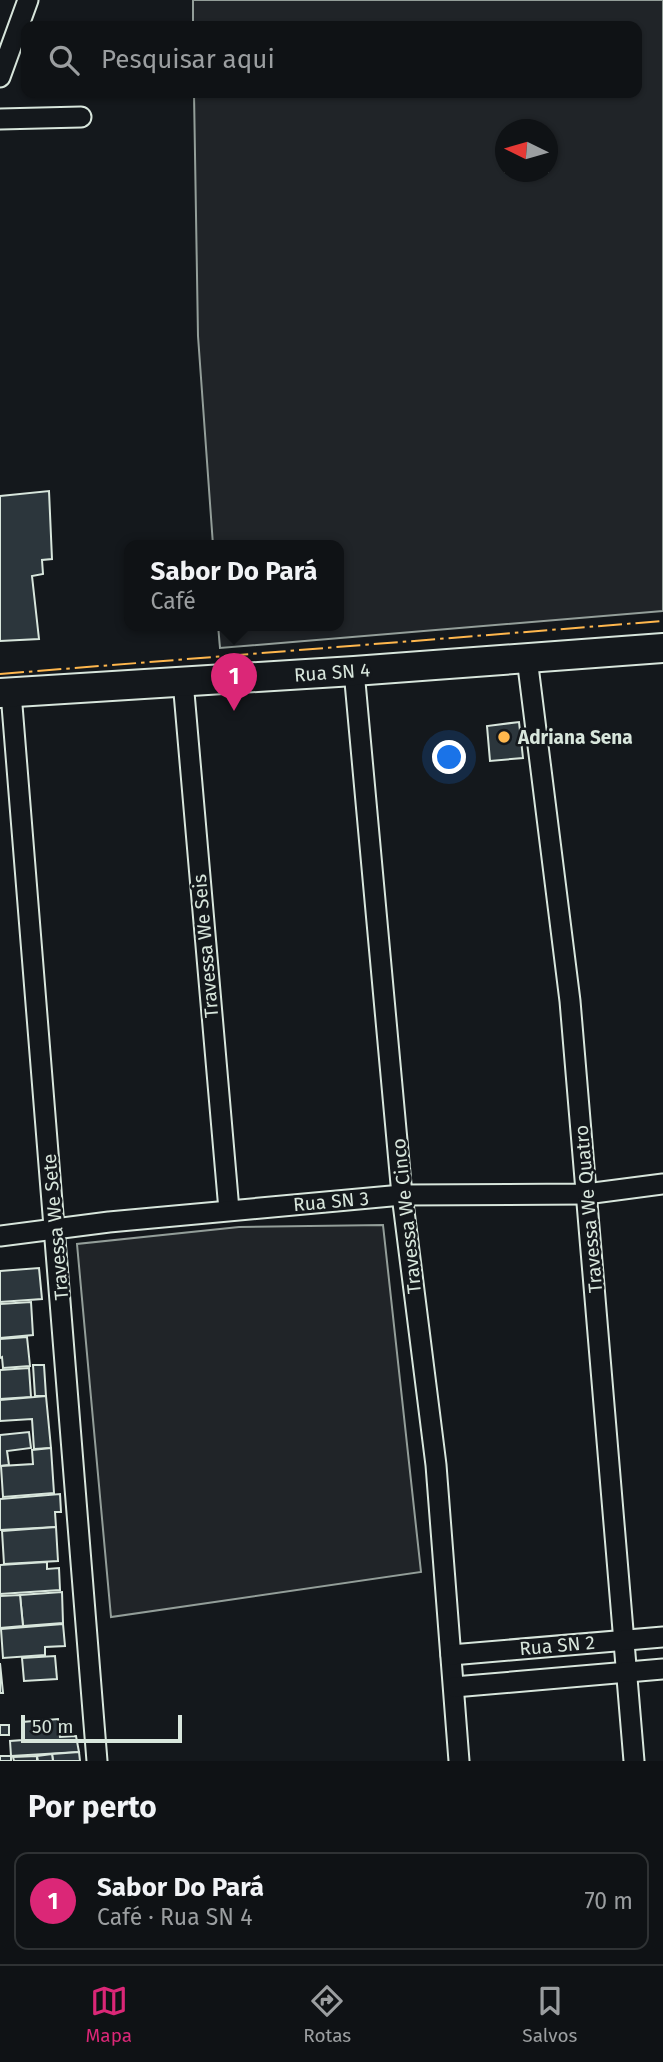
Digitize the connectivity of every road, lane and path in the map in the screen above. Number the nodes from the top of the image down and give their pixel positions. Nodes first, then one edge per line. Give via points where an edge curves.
1 (28, 0) edge
2 (0, 76) edge
3 (81, 117) dead end
4 (0, 119) edge
5 (663, 648) edge
6 (527, 658) junction
7 (354, 671) junction
8 (183, 681) junction
9 (5, 693) edge
10 (663, 1184) edge
11 (586, 1194) junction
12 (402, 1195) junction
13 (229, 1210) junction
14 (55, 1229) junction
15 (0, 1236) edge
16 (663, 1637) edge
17 (624, 1640) junction
18 (451, 1655) junction
19 (663, 1669) edge
20 (628, 1671) junction
21 (454, 1687) junction
22 (97, 1761) edge
23 (459, 1761) edge
24 (634, 1761) edge

1 - 2 street
3 - 4 street
5 - 6 main road, Rua SN 4
6 - 7 main road, Rua SN 4
6 - 11 street, Travessa We Quatro via 570,1001
7 - 8 main road, Rua SN 4
7 - 12 street, Travessa We Cinco
8 - 9 main road, Rua SN 4
8 - 13 street, Travessa We Seis
9 - 14 street, Travessa We Sete
10 - 11 street, Rua SN 3
11 - 12 street, Rua SN 3
11 - 17 street, Travessa We Quatro
12 - 13 street, Rua SN 3
12 - 18 street, Travessa We Cinco via 436,1465
13 - 14 street, Rua SN 3
14 - 15 street, Rua SN 3
14 - 22 street, Travessa We Sete
16 - 17 street, Rua SN 2
17 - 18 street, Rua SN 2
17 - 20 street, Travessa We Quatro
18 - 21 street, Travessa We Cinco
19 - 20 street, Rua SN 2
20 - 21 street, Rua SN 2
20 - 24 street, Travessa We Quatro
21 - 23 street, Travessa We Cinco

